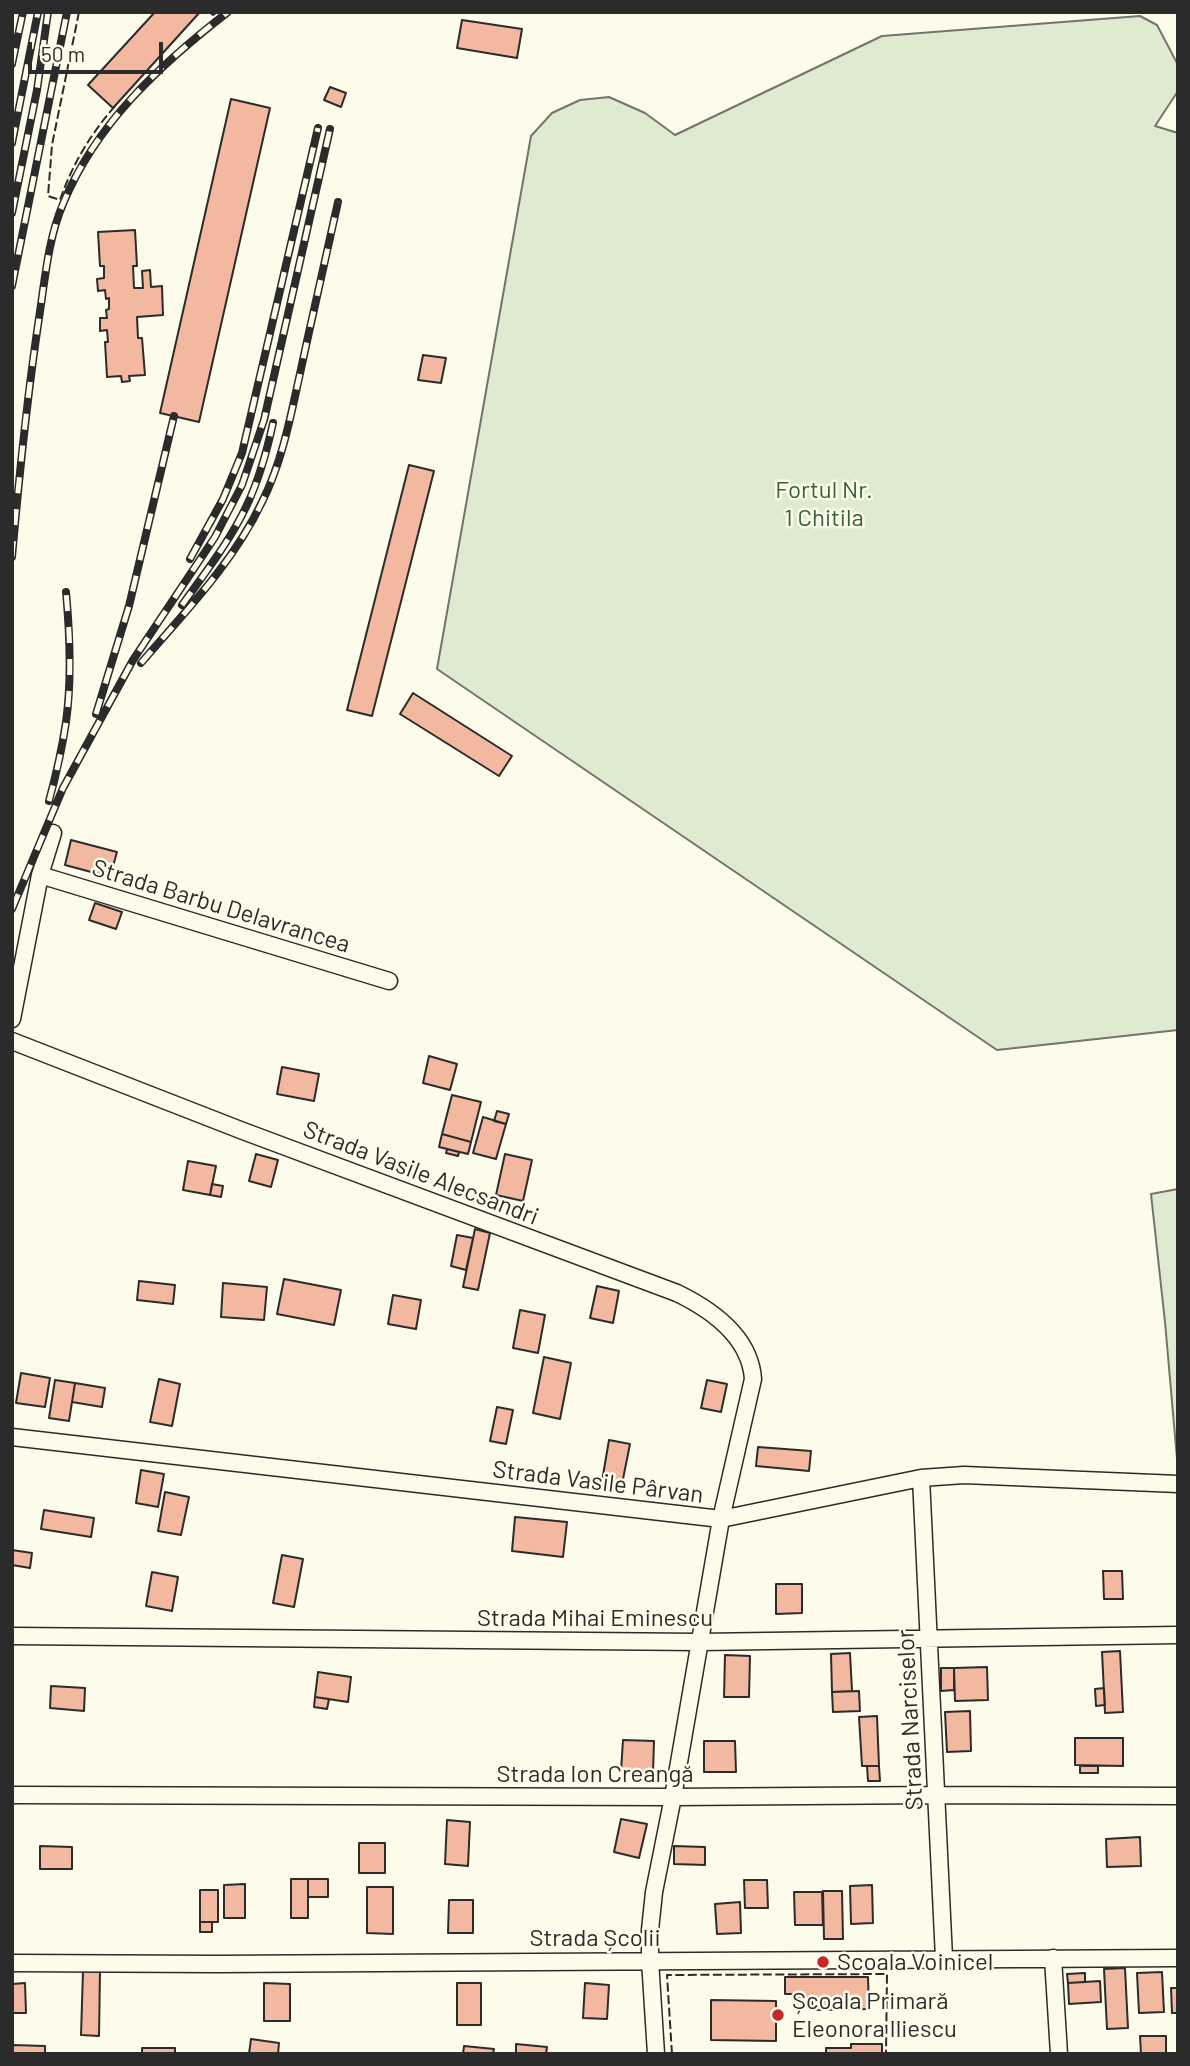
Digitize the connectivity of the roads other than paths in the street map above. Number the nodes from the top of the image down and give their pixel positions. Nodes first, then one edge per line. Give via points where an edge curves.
1 (53, 833) dead end
2 (40, 875) junction
3 (389, 981) dead end
4 (12, 1019) edge
5 (12, 1041) edge
6 (12, 1437) edge
7 (921, 1478) junction
8 (1178, 1484) edge
9 (721, 1519) junction
10 (1178, 1635) edge
11 (12, 1636) edge
12 (928, 1638) junction
13 (700, 1642) junction
14 (12, 1795) edge
15 (937, 1795) junction
16 (1178, 1796) edge
17 (673, 1797) junction
18 (944, 1958) junction
19 (1053, 1958) junction
20 (1178, 1958) edge
21 (650, 1960) junction
22 (12, 1963) edge
23 (656, 2054) edge
24 (1059, 2054) edge

1 - 2 street
2 - 3 street, Strada Barbu Delavrancea
2 - 4 street
5 - 9 street, Strada Vasile Alecsandri via 697,1303 723,1322 743,1347 753,1379
6 - 9 street, Strada Vasile Pârvan
7 - 8 street, Strada Vasile Pârvan via 964,1475
7 - 9 street, Strada Vasile Pârvan
7 - 12 street, Strada Narciselor
9 - 13 street, Strada Vasile Alecsandri
10 - 12 street, Strada Mihai Eminescu
11 - 13 street, Strada Mihai Eminescu
12 - 13 street, Strada Mihai Eminescu
12 - 15 street, Strada Narciselor
13 - 17 street, Strada Vasile Alecsandri
14 - 17 street, Strada Ion Creangă
15 - 16 street, Strada Ion Creangă
15 - 17 street, Strada Ion Creangă
15 - 18 street, Strada Narciselor
17 - 21 street, Strada Vasile Alecsandri via 654,1892
18 - 19 street, Strada Școlii
18 - 21 street, Strada Școlii
19 - 20 street, Strada Școlii
19 - 24 street
21 - 22 street, Strada Școlii
21 - 23 street, Strada Vasile Alecsandri

